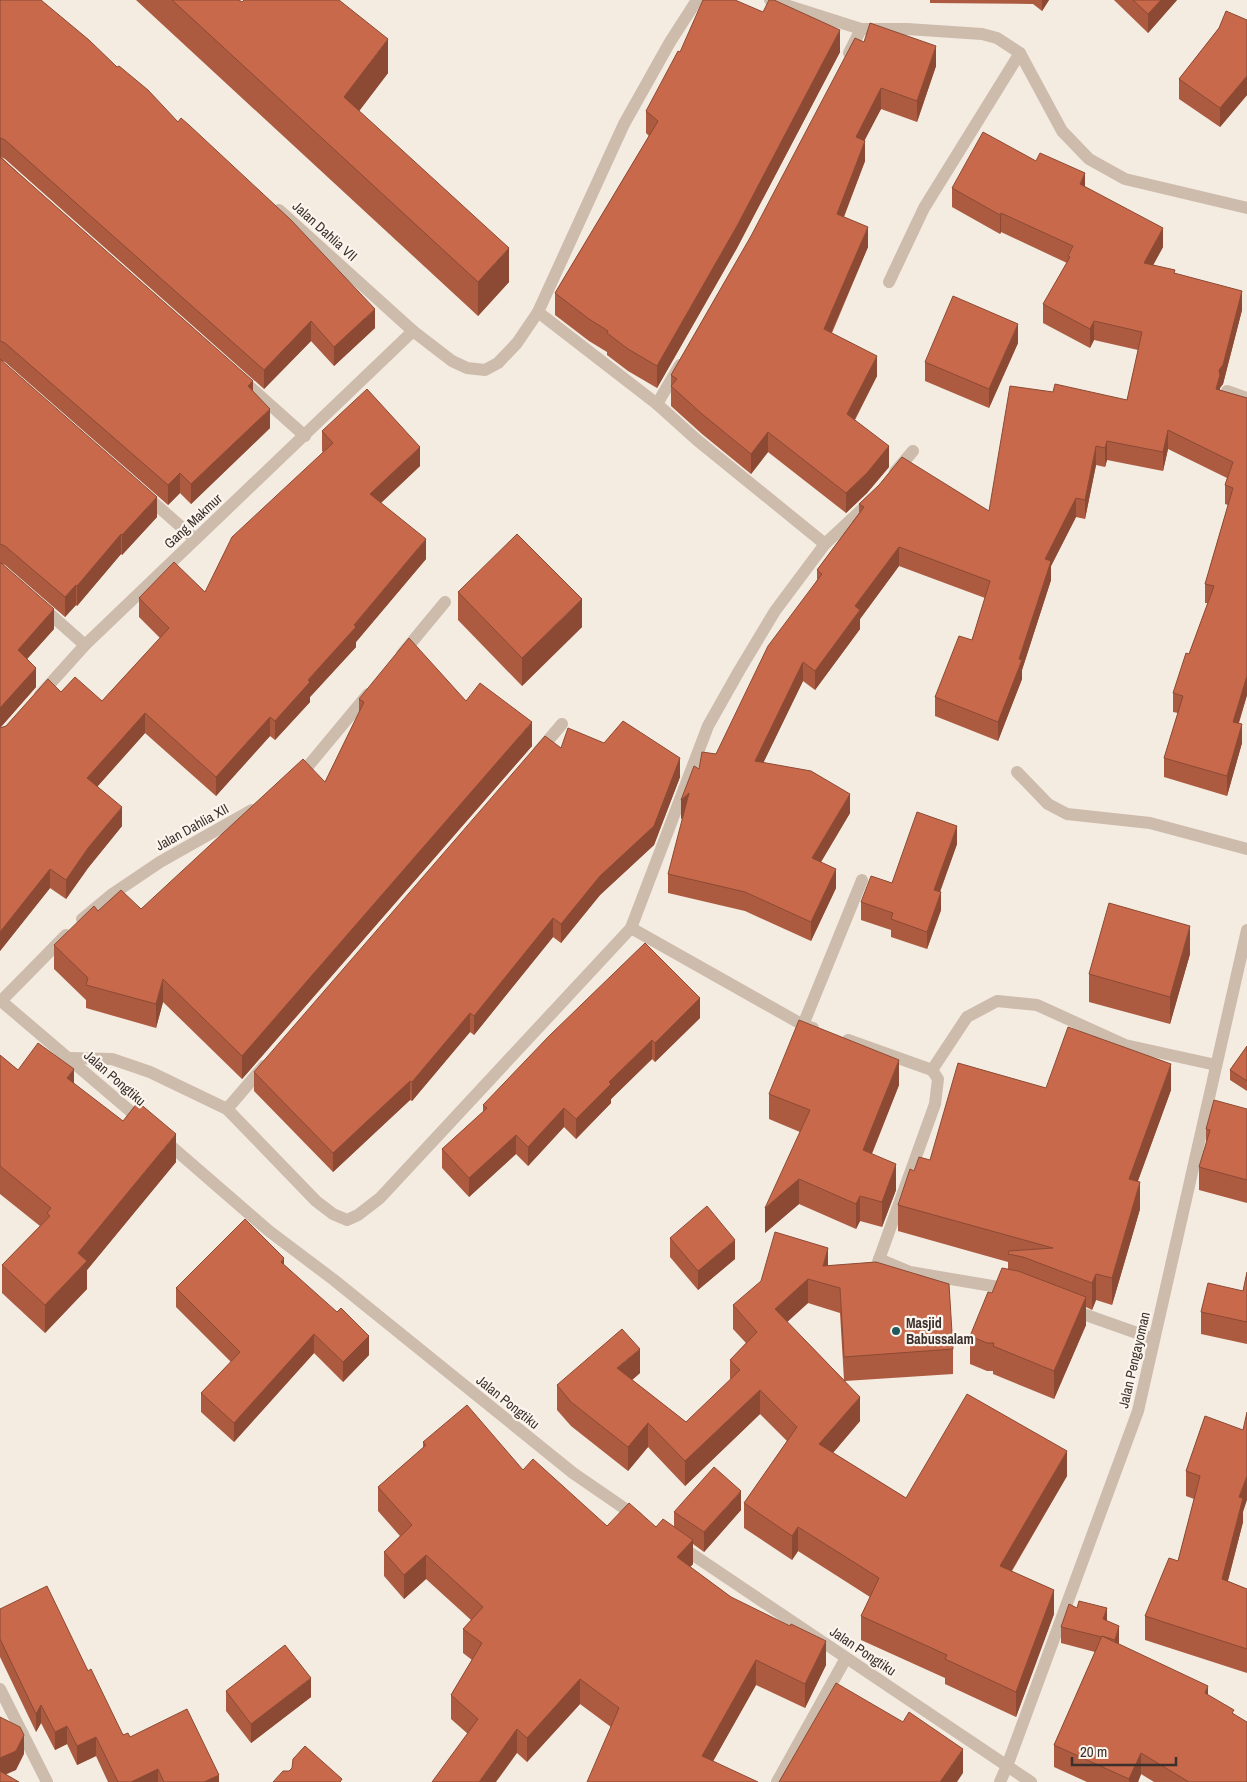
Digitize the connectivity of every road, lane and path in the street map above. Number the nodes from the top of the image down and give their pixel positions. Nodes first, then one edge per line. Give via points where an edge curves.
1 (697, 0) edge
2 (770, 0) edge
3 (861, 29) junction
4 (1020, 52) junction
5 (843, 63) edge
6 (269, 202) edge
7 (1247, 208) edge
8 (889, 282) dead end
9 (538, 312) junction
10 (413, 331) junction
11 (686, 353) edge
12 (230, 370) edge
13 (1226, 392) edge
14 (1247, 398) edge
15 (657, 404) junction
16 (305, 436) junction
17 (914, 451) dead end
18 (890, 478) edge
19 (135, 487) edge
20 (879, 492) edge
21 (195, 539) junction
22 (825, 544) junction
23 (36, 602) edge
24 (445, 602) dead end
25 (85, 645) junction
26 (396, 660) edge
27 (378, 682) edge
28 (33, 703) edge
29 (562, 724) dead end
30 (530, 761) edge
31 (1016, 772) dead end
32 (289, 782) edge
33 (263, 804) edge
34 (1247, 849) edge
35 (862, 880) dead end
36 (631, 928) junction
37 (1247, 930) edge
38 (1, 1000) edge
39 (803, 1024) junction
40 (821, 1031) edge
41 (840, 1037) edge
42 (69, 1058) junction
43 (272, 1058) edge
44 (1216, 1065) junction
45 (932, 1070) junction
46 (226, 1109) junction
47 (879, 1259) junction
48 (873, 1276) edge
49 (1020, 1290) edge
50 (1057, 1305) edge
51 (1154, 1339) junction
52 (645, 1522) edge
53 (669, 1538) edge
54 (846, 1658) junction
55 (0, 1689) edge
56 (1007, 1766) junction
57 (48, 1782) edge
58 (777, 1782) edge
59 (1000, 1782) edge
60 (1031, 1782) edge

1 - 9 street via 624,124
2 - 3 street
3 - 4 street via 982,34 997,38
3 - 5 street
4 - 7 street via 1062,130 1089,159 1124,179
4 - 8 street via 924,208
6 - 10 street, Jalan Dahlia VII
9 - 10 street, Jalan Dahlia VII via 517,343 498,363 485,370 467,368 452,360
9 - 15 street
10 - 16 street, Gang Makmur
11 - 15 street
12 - 16 street
13 - 14 street
15 - 22 street
16 - 21 street, Gang Makmur
17 - 18 street
19 - 21 street
20 - 22 street
21 - 25 street, Gang Makmur
22 - 36 street via 775,611 708,726
23 - 25 street
24 - 26 street
25 - 28 street, Gang Makmur
27 - 32 street via 309,765
29 - 30 street
31 - 34 street via 1048,804 1067,814 1150,823
33 - 38 street, Jalan Dahlia XII via 160,862 111,895 82,919
35 - 39 street
36 - 39 street
36 - 46 street via 380,1198 347,1220 333,1214 316,1200
37 - 44 street, Jalan Pengayoman
38 - 42 street, Jalan Pongtiku
39 - 40 street
41 - 45 street
42 - 46 street via 112,1059 150,1072
42 - 52 street, Jalan Pongtiku via 270,1231 573,1473
43 - 46 street
44 - 45 street via 1125,1045 1037,1005 997,1001 967,1017
44 - 51 street, Jalan Pengayoman
45 - 47 street via 938,1079 935,1104
47 - 48 street
47 - 49 street via 910,1272
50 - 51 street
51 - 56 street, Jalan Pengayoman via 1138,1411
53 - 54 street, Jalan Pongtiku
54 - 56 street, Jalan Pongtiku
54 - 58 street
55 - 57 street
56 - 59 street, Jalan Pengayoman
56 - 60 street, Jalan Pongtiku

